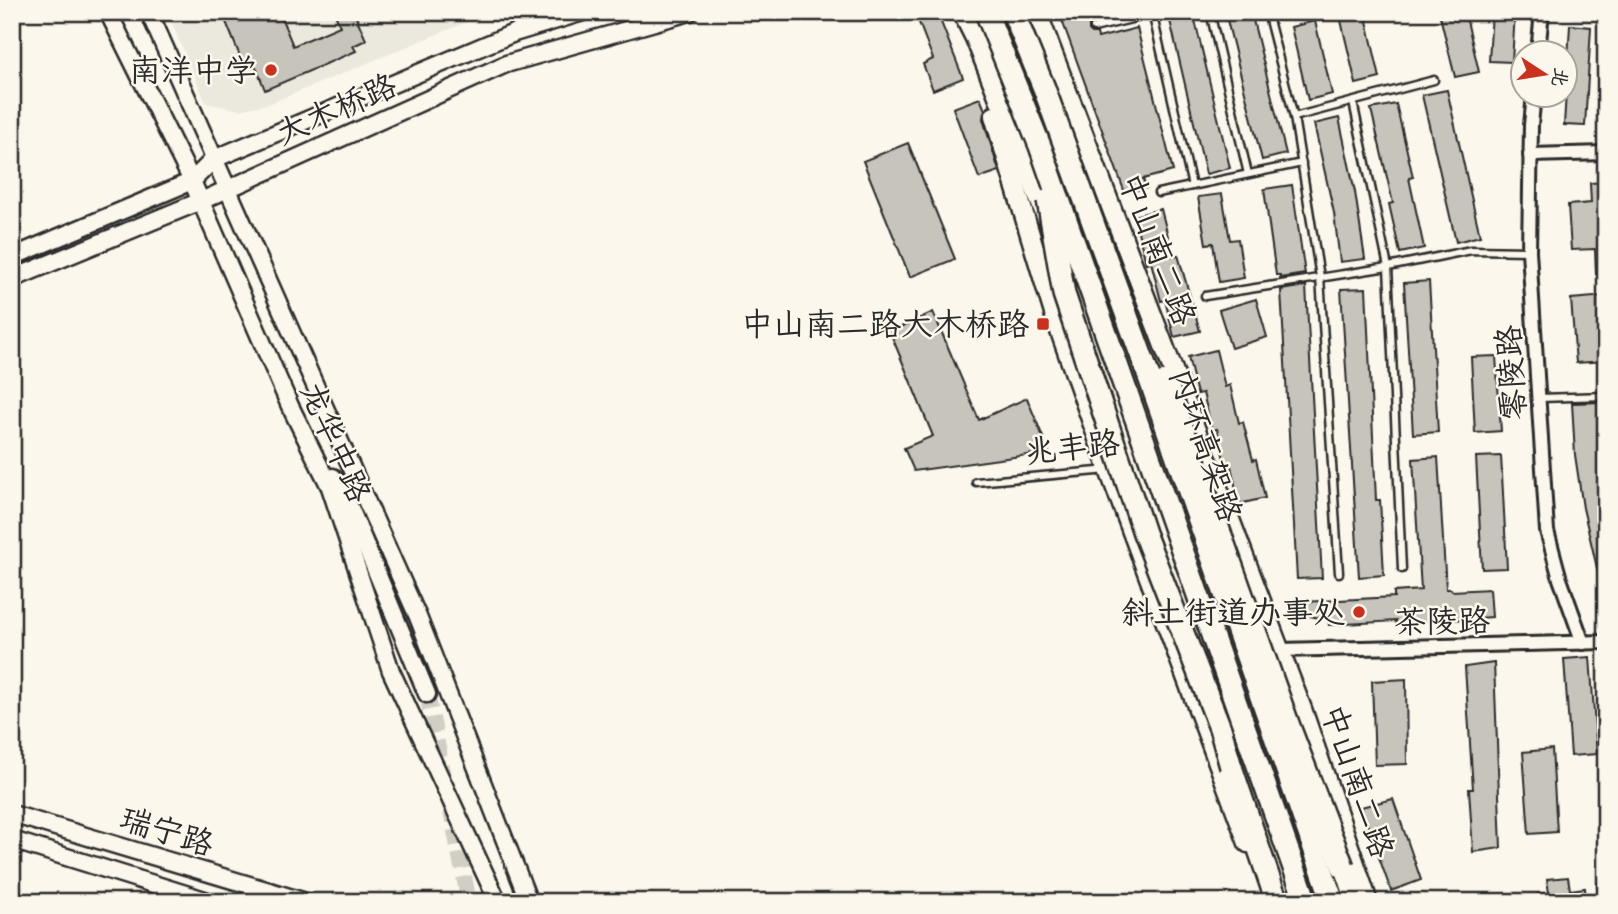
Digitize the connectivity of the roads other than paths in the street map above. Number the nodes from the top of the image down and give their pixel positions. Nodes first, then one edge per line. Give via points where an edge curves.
1 (108, 12) edge
2 (149, 12) edge
3 (583, 12) edge
4 (690, 12) edge
5 (962, 12) edge
6 (986, 12) edge
7 (1013, 12) edge
8 (1035, 12) edge
9 (1141, 12) edge
10 (1152, 12) edge
11 (1210, 12) edge
12 (1281, 12) edge
13 (1542, 12) edge
14 (1268, 14) edge
15 (1094, 28) dead end
16 (975, 38) junction
17 (1539, 38) edge
18 (1434, 80) dead end
19 (1353, 102) junction
20 (1533, 108) edge
21 (1294, 117) junction
22 (1059, 131) junction
23 (1040, 146) junction
24 (1606, 153) edge
25 (1530, 155) junction
26 (214, 159) junction
27 (1302, 163) junction
28 (1248, 174) junction
29 (192, 181) junction
30 (1192, 186) junction
31 (227, 188) junction
32 (1158, 192) dead end
33 (201, 201) junction
34 (1529, 251) junction
35 (12, 257) edge
36 (1388, 267) junction
37 (1320, 277) junction
38 (12, 279) edge
39 (1205, 296) dead end
40 (1606, 396) edge
41 (1539, 398) junction
42 (290, 406) junction
43 (1161, 460) dead end
44 (1138, 464) junction
45 (1109, 470) junction
46 (976, 482) dead end
47 (1402, 569) dead end
48 (1339, 573) dead end
49 (1606, 642) edge
50 (1583, 643) junction
51 (1280, 650) junction
52 (427, 694) tunnel mouth
53 (12, 814) edge
54 (12, 840) edge
55 (1606, 885) edge
56 (211, 902) edge
57 (306, 902) edge
58 (498, 902) edge
59 (528, 902) edge
60 (1276, 902) edge
61 (1306, 902) edge
62 (1333, 902) edge
63 (1345, 902) edge
64 (1354, 902) edge
65 (1367, 902) edge
66 (1604, 902) edge

1 - 29 main road, 龙华中路
2 - 26 main road, 龙华中路
3 - 26 main road, 大木桥路 via 514,33
4 - 31 main road, 大木桥路 via 506,64
5 - 16 main road
6 - 23 highway, 内环高架路, bridge
7 - 22 highway, 内环高架路, bridge
8 - 51 main road, 中山南二路
8 - 63 main road, 中山南二路 via 1147,397
9 - 15 lane via 1136,18
10 - 30 lane
11 - 28 lane
12 - 14 lane
13 - 17 street
14 - 21 lane
16 - 44 main road via 1082,306
16 - 45 main road via 987,93 1056,320
18 - 19 lane
19 - 21 lane
19 - 36 lane
20 - 25 street, 零陵路
21 - 27 lane
22 - 62 highway, 内环高架路, bridge
22 - 64 highway, bridge via 1143,319
23 - 60 highway, bridge via 1064,294 1144,533 1220,728
23 - 61 highway, 内环高架路, bridge
24 - 25 street
25 - 34 street, 零陵路
26 - 29 main road, 大木桥路
26 - 31 main road, 龙华中路
27 - 28 lane
27 - 37 lane
28 - 30 lane
29 - 33 main road, 龙华中路
29 - 35 main road, 大木桥路
30 - 32 lane
31 - 33 main road, 大木桥路
31 - 59 main road, 龙华中路 via 418,617
33 - 38 main road, 大木桥路
33 - 42 main road, 龙华中路
34 - 36 lane via 1471,250
34 - 41 street, 零陵路
36 - 37 lane
36 - 47 lane
37 - 39 lane
37 - 48 lane
40 - 41 lane
41 - 50 street, 零陵路 via 1547,531
42 - 52 main road via 345,498
42 - 58 main road, 龙华中路 via 330,488 391,671
43 - 44 lane, 兆丰路
44 - 45 lane, 兆丰路
44 - 60 main road
45 - 46 lane, 兆丰路
45 - 60 main road via 1234,812
49 - 50 street, 茶陵路
50 - 51 street, 茶陵路
51 - 65 main road, 中山南二路
53 - 57 main road, 瑞宁路
54 - 56 main road, 瑞宁路
55 - 66 lane via 1602,885

